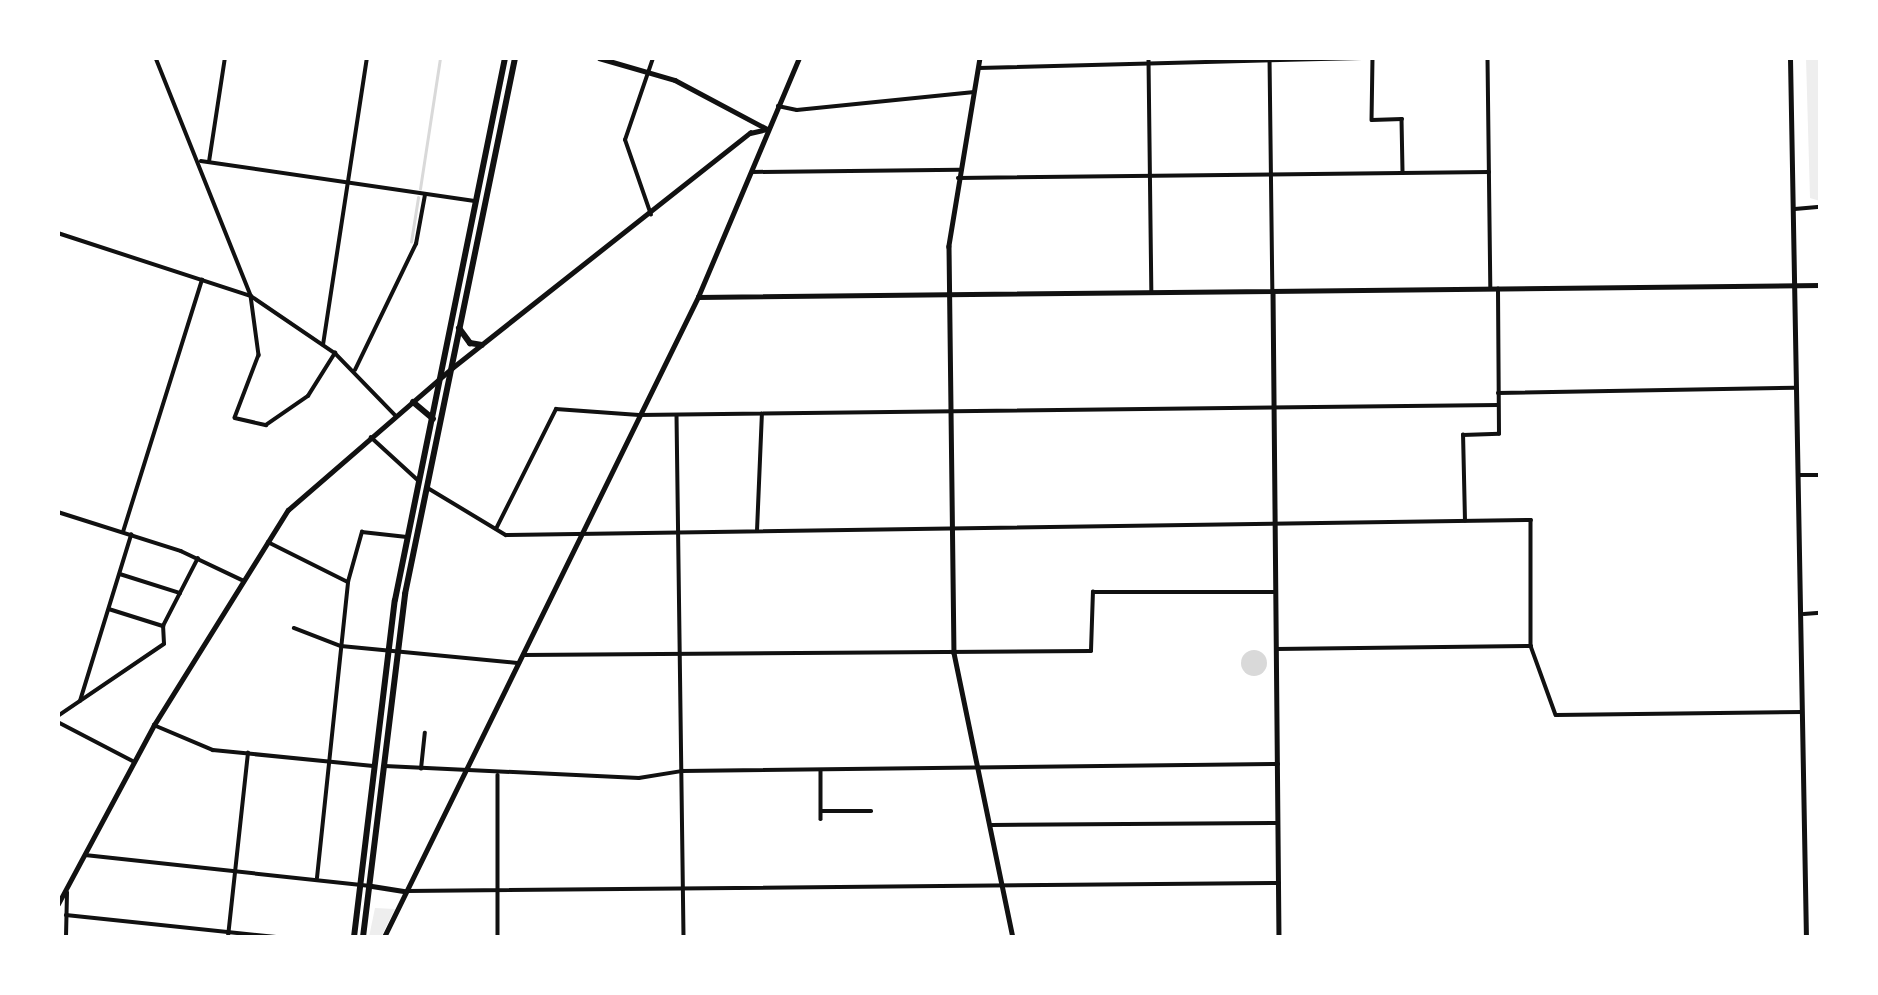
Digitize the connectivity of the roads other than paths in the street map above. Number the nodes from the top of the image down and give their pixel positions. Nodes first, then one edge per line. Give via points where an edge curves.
1 (156, 58) edge
2 (225, 58) edge
3 (367, 58) edge
4 (505, 58) edge
5 (515, 58) edge
6 (599, 58) edge
7 (653, 58) edge
8 (799, 58) edge
9 (979, 58) edge
10 (1149, 58) edge
11 (1269, 58) edge
12 (1372, 58) edge
13 (1488, 58) edge
14 (1790, 58) edge
15 (978, 68) junction
16 (653, 73) junction
17 (974, 92) junction
18 (778, 106) junction
19 (768, 129) junction
20 (201, 161) junction
21 (209, 162) junction
22 (959, 170) junction
23 (752, 172) junction
24 (1489, 172) junction
25 (1403, 173) junction
26 (1271, 174) junction
27 (1150, 175) junction
28 (958, 178) junction
29 (348, 181) junction
30 (425, 195) junction
31 (477, 202) junction
32 (1820, 208) edge
33 (1795, 209) junction
34 (651, 215) junction
35 (58, 233) edge
36 (202, 280) junction
37 (1796, 285) junction
38 (1820, 285) edge
39 (1491, 289) junction
40 (1498, 289) junction
41 (1273, 291) junction
42 (1152, 292) junction
43 (948, 293) junction
44 (251, 296) junction
45 (698, 297) junction
46 (459, 328) junction
47 (323, 345) junction
48 (482, 345) junction
49 (335, 353) junction
50 (452, 368) junction
51 (355, 370) junction
52 (441, 378) junction
53 (1798, 388) junction
54 (1498, 393) junction
55 (412, 402) junction
56 (1498, 405) junction
57 (1274, 409) junction
58 (949, 412) junction
59 (762, 414) junction
60 (639, 415) junction
61 (677, 415) junction
62 (396, 416) junction
63 (433, 419) junction
64 (371, 437) junction
65 (1800, 475) junction
66 (1820, 475) edge
67 (419, 480) junction
68 (428, 488) junction
69 (58, 512) edge
70 (1465, 521) junction
71 (1275, 524) junction
72 (496, 528) junction
73 (951, 528) junction
74 (582, 531) junction
75 (680, 531) junction
76 (757, 531) junction
77 (123, 532) junction
78 (131, 535) junction
79 (407, 537) junction
80 (267, 542) junction
81 (198, 558) junction
82 (120, 574) junction
83 (242, 580) junction
84 (348, 582) junction
85 (1276, 592) junction
86 (180, 593) junction
87 (109, 609) junction
88 (1820, 613) edge
89 (1804, 614) junction
90 (163, 626) junction
91 (294, 628) dead end
92 (341, 646) junction
93 (1531, 646) junction
94 (1276, 649) junction
95 (388, 650) junction
96 (397, 651) junction
97 (954, 653) junction
98 (523, 655) junction
99 (681, 656) junction
100 (519, 663) junction
101 (80, 703) junction
102 (1804, 712) junction
103 (58, 716) edge
104 (58, 722) edge
105 (154, 725) junction
106 (425, 733) dead end
107 (248, 753) junction
108 (133, 761) junction
109 (328, 762) junction
110 (1278, 764) junction
111 (376, 766) junction
112 (386, 766) junction
113 (421, 770) junction
114 (682, 771) junction
115 (821, 771) junction
116 (979, 771) junction
117 (464, 774) junction
118 (498, 774) junction
119 (821, 811) junction
120 (871, 811) dead end
121 (821, 820) dead end
122 (1278, 823) junction
123 (992, 825) junction
124 (85, 855) junction
125 (236, 870) junction
126 (317, 878) junction
127 (1279, 883) junction
128 (364, 885) junction
129 (372, 886) junction
130 (1002, 886) junction
131 (683, 889) junction
132 (405, 891) junction
133 (497, 891) junction
134 (67, 893) junction
135 (58, 904) edge
136 (66, 915) junction
137 (229, 935) edge
138 (66, 937) edge
139 (276, 937) edge
140 (354, 937) edge
141 (363, 937) edge
142 (383, 937) edge
143 (498, 937) edge
144 (684, 937) edge
145 (1013, 937) edge
146 (1279, 937) edge
147 (1806, 937) edge

1 - 20 street
2 - 21 street
3 - 29 street
4 - 31 highway
5 - 46 highway
6 - 16 street
7 - 16 street
8 - 18 street
9 - 15 street
10 - 11 street
10 - 15 street via 1055,71
10 - 27 street
11 - 12 street
11 - 26 street
12 - 25 street via 1372,120 1402,119
13 - 24 street
14 - 33 main road
15 - 17 street
16 - 19 street
16 - 34 street via 625,140
17 - 18 street via 797,110
17 - 22 street
18 - 19 street
19 - 23 street
19 - 34 street via 750,133
20 - 21 street
20 - 44 street
21 - 29 street
22 - 23 street
22 - 28 street
23 - 45 street
24 - 25 street
24 - 39 street
25 - 26 street
26 - 27 street
26 - 41 street
27 - 28 street
27 - 42 street
28 - 43 street
29 - 30 street
29 - 47 street
30 - 31 street
30 - 51 street via 416,244
31 - 52 highway
32 - 33 street
33 - 37 main road
34 - 48 street
35 - 36 street
36 - 44 street
36 - 77 street
37 - 38 street
37 - 40 street
37 - 53 main road
39 - 40 street
39 - 41 street
40 - 54 street
41 - 42 street
41 - 57 street
42 - 43 street
43 - 45 street
43 - 58 street
44 - 47 street
44 - 49 street via 259,355 235,418 266,425 308,396
45 - 60 street
46 - 48 highway via 470,343
46 - 50 highway
47 - 49 street
48 - 50 street
49 - 51 street
50 - 52 street
50 - 68 highway
51 - 62 street
52 - 55 street
52 - 63 highway
53 - 54 street
53 - 65 main road
54 - 56 street
55 - 62 street
55 - 63 highway
56 - 57 street
56 - 70 street via 1499,434 1463,435
57 - 58 street
57 - 71 street
58 - 59 street
58 - 73 street
59 - 61 street
59 - 76 street
60 - 61 street
60 - 72 street via 556,409
60 - 74 street
61 - 75 street
62 - 64 street
63 - 67 highway
64 - 67 street
64 - 80 street via 310,487
65 - 66 street
65 - 89 main road
67 - 79 highway
68 - 72 street
68 - 96 highway
69 - 77 street
70 - 71 street
70 - 93 street via 1531,520
71 - 73 street
71 - 85 street
72 - 74 street via 506,535
73 - 76 street
73 - 97 street
74 - 75 street
74 - 98 street
75 - 76 street
75 - 99 street
77 - 78 street
78 - 81 street
78 - 82 street
79 - 84 street via 362,532
79 - 95 highway
80 - 83 street
80 - 84 street
81 - 83 street
81 - 86 street
82 - 86 street
82 - 87 street
83 - 105 street
84 - 92 street
85 - 94 street
85 - 97 street via 1093,592 1091,651
86 - 90 street
87 - 90 street
87 - 101 street
88 - 89 street
89 - 102 main road
90 - 101 street via 164,644
91 - 92 street
92 - 95 street
92 - 109 street
93 - 94 street
93 - 102 street via 1556,715
94 - 110 street
95 - 96 street
95 - 111 highway
96 - 100 street
96 - 112 highway
97 - 99 street
97 - 116 street
98 - 99 street
98 - 100 street
99 - 114 street
100 - 117 street
101 - 103 street
102 - 147 main road
104 - 108 street
105 - 107 street via 213,750
105 - 108 street
106 - 113 street
107 - 109 street
107 - 125 street
108 - 124 street
109 - 111 street
109 - 126 street
110 - 116 street
110 - 122 street
111 - 128 highway
112 - 113 street
112 - 129 highway
113 - 117 street
114 - 115 street
114 - 118 street via 639,778
114 - 131 street
115 - 116 street
115 - 119 street
116 - 123 street
117 - 118 street
117 - 132 street
118 - 133 street
119 - 120 street
119 - 121 street
122 - 123 street
122 - 127 street
123 - 130 street
124 - 125 street
124 - 134 street
125 - 126 street
125 - 137 street
126 - 128 street
127 - 130 street
127 - 146 street
128 - 129 street
128 - 140 highway
129 - 132 street
129 - 141 highway
130 - 131 street
130 - 145 street
131 - 133 street
131 - 144 street
132 - 133 street
132 - 142 street
133 - 143 street
134 - 135 street
134 - 136 street
136 - 137 street
136 - 138 street
137 - 139 street

